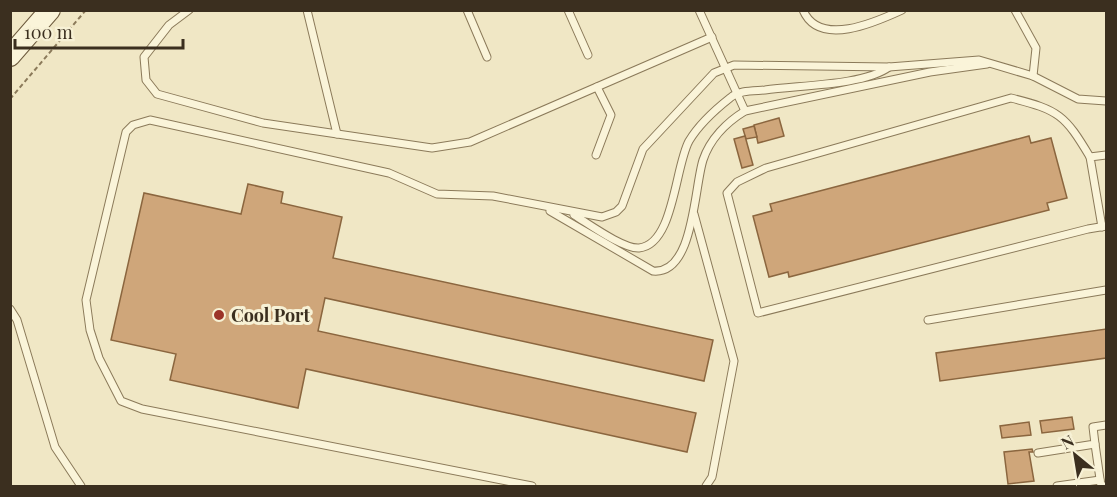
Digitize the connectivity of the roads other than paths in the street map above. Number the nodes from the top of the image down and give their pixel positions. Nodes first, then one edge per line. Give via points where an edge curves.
1 (50, 10) edge
2 (189, 10) edge
3 (307, 10) edge
4 (467, 10) edge
5 (568, 10) edge
6 (699, 10) edge
7 (803, 10) edge
8 (902, 10) edge
9 (1014, 10) edge
10 (711, 37) junction
11 (588, 55) dead end
12 (10, 56) edge
13 (487, 57) dead end
14 (996, 63) junction
15 (725, 67) junction
16 (889, 67) junction
17 (1033, 76) junction
18 (597, 87) junction
19 (737, 93) junction
20 (1107, 101) edge
21 (745, 111) junction
22 (337, 134) junction
23 (596, 154) dead end
24 (1107, 155) edge
25 (1090, 157) junction
26 (527, 202) junction
27 (568, 212) junction
28 (693, 212) junction
29 (1104, 227) edge
30 (1107, 290) edge
31 (10, 309) edge
32 (928, 321) dead end
33 (1107, 426) edge
34 (1095, 444) junction
35 (1038, 453) dead end
36 (1100, 480) junction
37 (81, 486) edge
38 (532, 486) edge
39 (706, 486) edge
40 (1057, 486) edge
41 (1107, 486) edge

1 - 12 main road
2 - 22 lane via 169,25 144,57 146,80 157,94 264,123
3 - 22 lane
4 - 13 lane
5 - 11 lane
6 - 10 lane
7 - 8 lane via 808,21 818,27 850,29
9 - 17 lane via 1036,48
10 - 15 lane
10 - 18 lane
14 - 16 lane via 964,60
14 - 17 lane
14 - 21 lane via 946,69
15 - 16 lane via 753,63
15 - 19 lane
15 - 27 lane via 714,73 643,149 627,197 616,212 594,217
16 - 19 lane via 856,80
17 - 20 lane via 1078,99
18 - 22 lane via 470,142 432,148
18 - 23 lane via 611,115
19 - 21 lane
19 - 27 lane via 689,141 668,217 653,242 635,247
21 - 28 lane via 716,136 709,148
24 - 25 lane
25 - 29 lane
25 - 29 lane via 1069,122 1045,106 1011,99 766,168 737,182 727,193 758,313
26 - 27 lane
26 - 28 lane via 556,213 659,272 671,268 679,257
26 - 38 lane via 436,194 389,173 150,120 126,132 121,144 86,300 99,358 116,395 126,405
28 - 39 lane via 734,361 712,477
30 - 32 lane
31 - 37 lane via 17,320 55,447
33 - 34 lane via 1093,427
34 - 35 lane
34 - 36 lane
36 - 40 lane
36 - 41 lane via 1101,486

